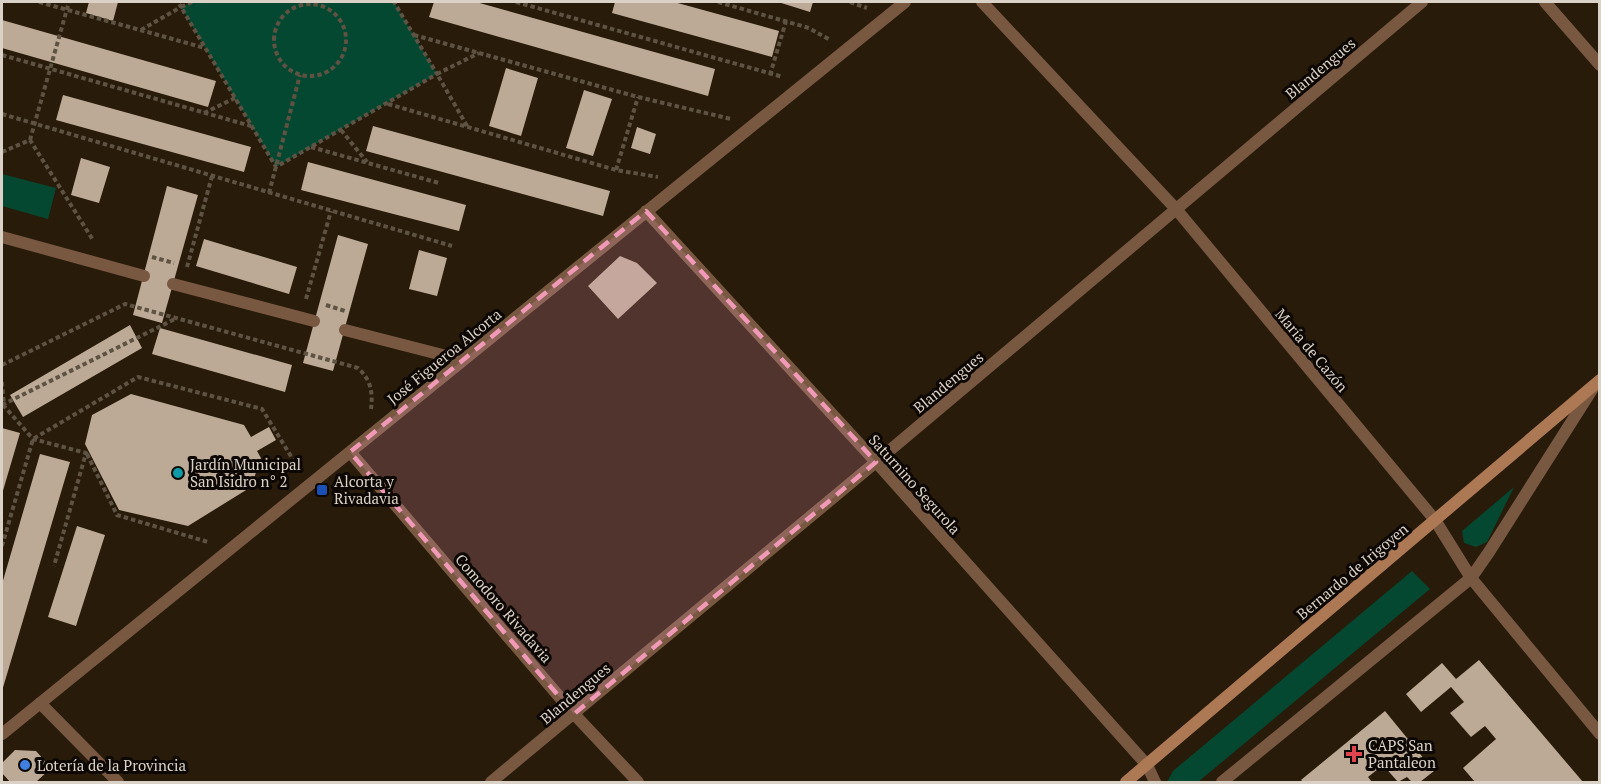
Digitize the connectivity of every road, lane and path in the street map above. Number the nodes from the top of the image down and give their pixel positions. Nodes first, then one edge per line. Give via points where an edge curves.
1 (39, 2) edge
2 (69, 2) edge
3 (178, 2) edge
4 (192, 2) edge
5 (394, 2) edge
6 (516, 2) edge
7 (718, 2) edge
8 (905, 2) edge
9 (982, 2) edge
10 (1422, 2) edge
11 (1545, 2) edge
12 (322, 4) edge
13 (181, 7) junction
14 (67, 10) junction
15 (786, 21) junction
16 (140, 30) junction
17 (413, 34) junction
18 (206, 48) junction
19 (846, 50) junction
20 (480, 53) junction
21 (2, 55) edge
22 (1599, 65) edge
23 (50, 69) junction
24 (437, 74) junction
25 (300, 75) junction
26 (770, 75) junction
27 (807, 81) junction
28 (638, 97) junction
29 (235, 98) junction
30 (387, 104) junction
31 (204, 113) junction
32 (2, 114) edge
33 (35, 124) junction
34 (753, 125) junction
35 (252, 127) junction
36 (467, 127) junction
37 (341, 130) junction
38 (30, 140) junction
39 (310, 147) junction
40 (2, 152) edge
41 (367, 163) junction
42 (276, 167) junction
43 (616, 170) junction
44 (212, 176) junction
45 (683, 182) junction
46 (439, 183) dead end
47 (269, 193) junction
48 (1176, 209) junction
49 (331, 211) junction
50 (646, 212) junction
51 (2, 237) edge
52 (93, 240) dead end
53 (452, 246) dead end
54 (187, 267) dead end
55 (144, 276) dead end
56 (173, 284) dead end
57 (305, 300) dead end
58 (176, 318) junction
59 (314, 321) dead end
60 (345, 330) dead end
61 (462, 360) junction
62 (2, 365) edge
63 (1598, 381) edge
64 (2, 382) edge
65 (3, 405) edge
66 (368, 437) junction
67 (33, 439) junction
68 (350, 452) junction
69 (86, 453) junction
70 (876, 462) junction
71 (309, 486) junction
72 (1435, 520) junction
73 (2, 546) edge
74 (231, 549) junction
75 (54, 566) dead end
76 (1470, 578) junction
77 (40, 703) junction
78 (574, 714) junction
79 (2, 734) edge
80 (1599, 734) edge
81 (1147, 765) junction
82 (117, 783) edge
83 (492, 783) edge
84 (638, 783) edge
85 (1126, 783) edge
86 (1155, 783) edge
87 (1222, 783) edge

1 - 14 path
2 - 14 path
3 - 13 path
4 - 13 path
5 - 17 path
6 - 26 path
7 - 15 path
8 - 19 street, José Figueroa Alcorta
9 - 48 street, María de Cazón
10 - 48 street, Blandengues
11 - 22 street
12 - 25 path via 340,21 345,45 338,61 324,73
12 - 25 path via 288,11 276,30 274,41 281,63
13 - 16 path
13 - 18 path
14 - 16 path
14 - 23 path
15 - 19 path via 809,28
15 - 26 path
16 - 18 path
17 - 20 path
17 - 24 path
18 - 29 path
19 - 27 street, José Figueroa Alcorta
20 - 24 path
20 - 28 path
21 - 23 path
23 - 31 path
23 - 33 path
24 - 30 path
24 - 36 path
25 - 42 path
26 - 27 path
27 - 34 street, José Figueroa Alcorta
28 - 34 path
28 - 43 path
29 - 31 path
29 - 35 path
30 - 36 path
30 - 37 path
31 - 35 path
32 - 33 path
33 - 38 path
33 - 44 path
34 - 45 street, José Figueroa Alcorta
35 - 42 path
36 - 43 path
37 - 39 path
37 - 41 path
38 - 40 path
38 - 52 path
39 - 41 path
39 - 42 path
41 - 46 path
42 - 47 path
43 - 45 path
44 - 47 path
44 - 54 path
45 - 50 street, José Figueroa Alcorta
47 - 49 path
48 - 70 street, Blandengues
48 - 72 street, María de Cazón
49 - 53 path
49 - 57 path
50 - 61 street, José Figueroa Alcorta
50 - 70 street, Saturnino Segurola
51 - 55 street
56 - 59 street
58 - 62 path via 125,304
58 - 65 path
58 - 66 path via 358,368 372,392
60 - 61 street
61 - 66 street, José Figueroa Alcorta
63 - 72 street, Bernardo de Irigoyen
63 - 76 street, Bernardo de Irigoyen
64 - 65 path
65 - 67 path
66 - 68 street, José Figueroa Alcorta
67 - 69 path
67 - 71 path via 138,377 262,409
67 - 73 path
68 - 71 street, José Figueroa Alcorta
68 - 78 street, Comodoro Rivadavia
69 - 74 path via 117,515
69 - 75 path
70 - 78 street, Blandengues
70 - 81 street, Saturnino Segurola
71 - 74 street, José Figueroa Alcorta
72 - 76 street, María de Cazón
72 - 81 street, Bernardo de Irigoyen
74 - 77 street, José Figueroa Alcorta
76 - 80 street, María de Cazón
76 - 87 street, Bernardo de Irigoyen
77 - 79 street, José Figueroa Alcorta
77 - 82 street
78 - 83 street, Blandengues
78 - 84 street, Comodoro Rivadavia
81 - 85 street, Bernardo de Irigoyen
81 - 86 street, Saturnino Segurola

